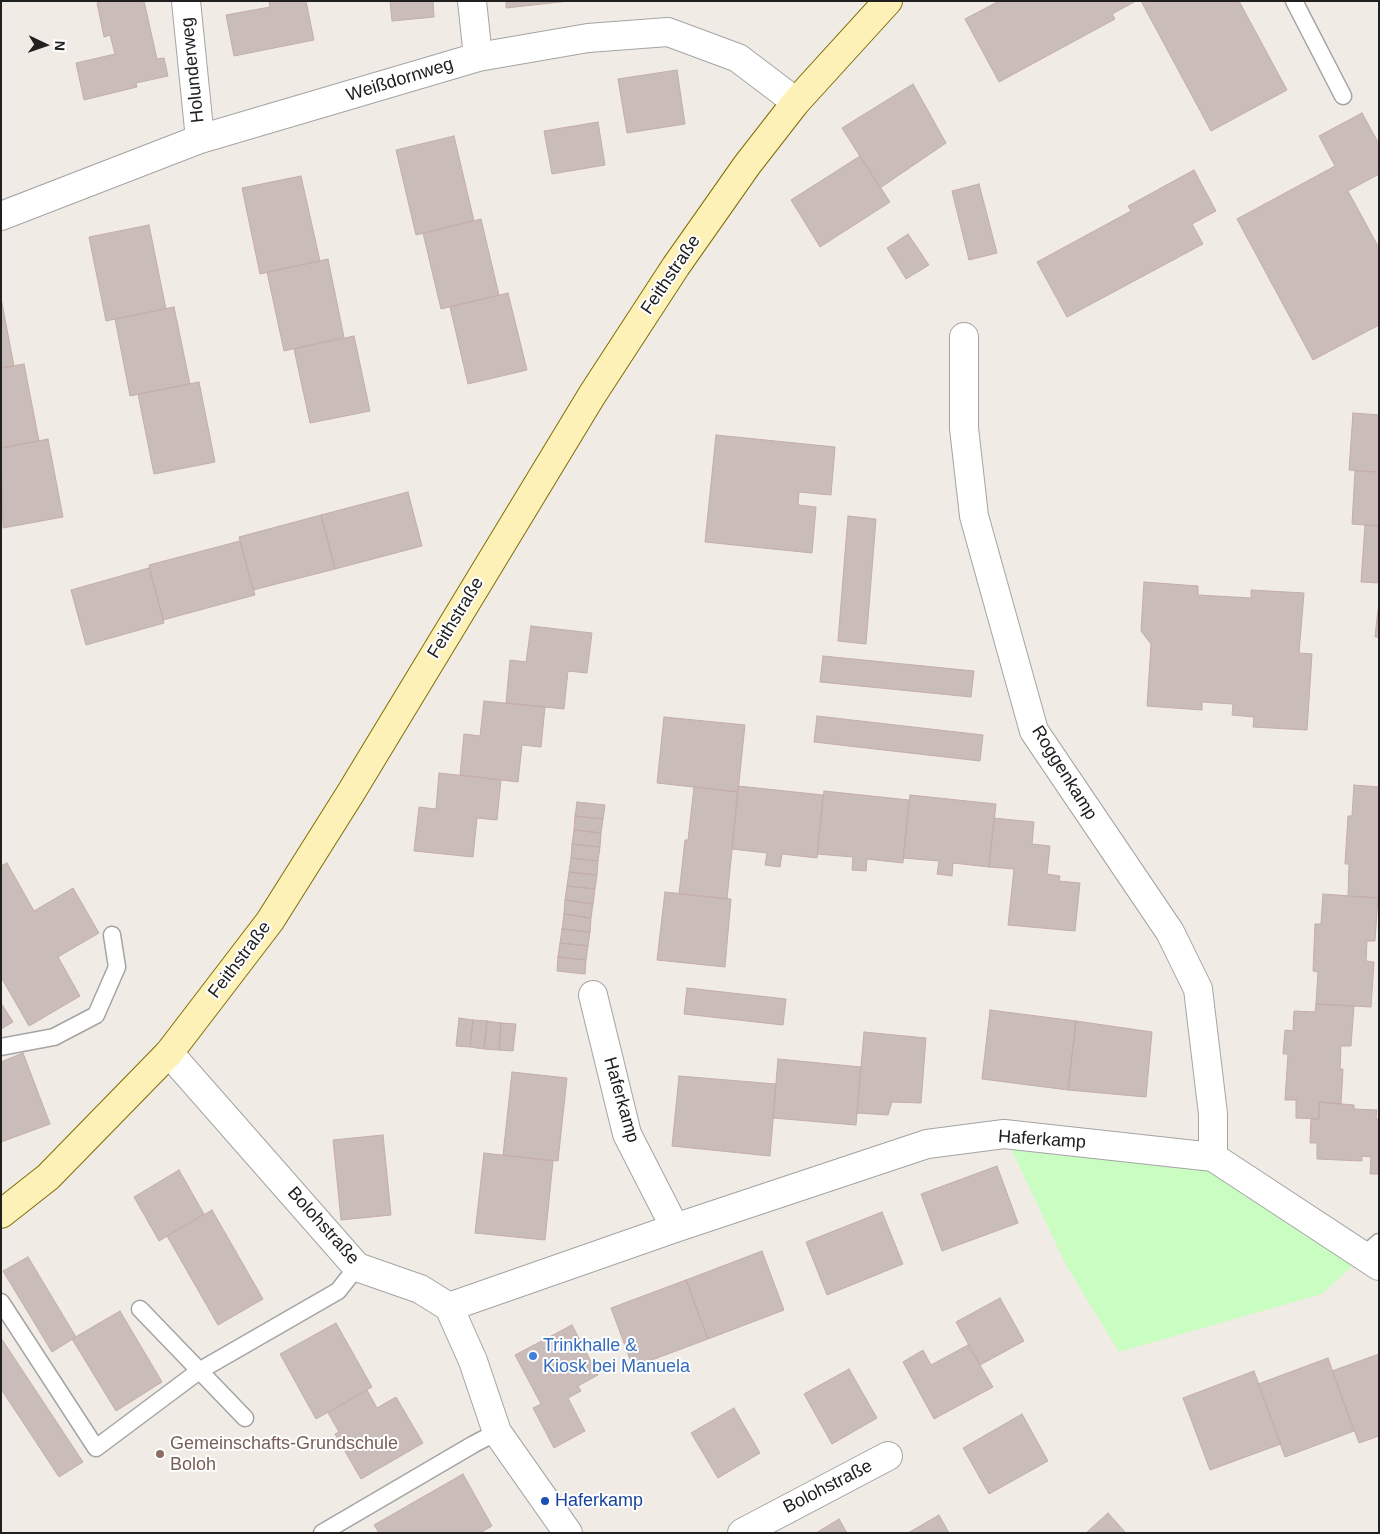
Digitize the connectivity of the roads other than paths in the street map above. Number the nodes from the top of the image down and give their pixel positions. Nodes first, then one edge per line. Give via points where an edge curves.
1 (186, 1) edge
2 (472, 1) edge
3 (888, 1) edge
4 (1294, 1) edge
5 (478, 57) junction
6 (1343, 96) dead end
7 (796, 102) junction
8 (200, 139) junction
9 (1, 216) edge
10 (964, 337) dead end
11 (112, 935) dead end
12 (593, 995) dead end
13 (1, 1047) edge
14 (169, 1053) junction
15 (1213, 1157) junction
16 (1, 1214) edge
17 (675, 1228) junction
18 (1374, 1255) edge
19 (357, 1267) junction
20 (1, 1302) edge
21 (449, 1307) junction
22 (140, 1309) dead end
23 (199, 1372) junction
24 (245, 1418) dead end
25 (498, 1432) junction
26 (888, 1456) dead end
27 (322, 1533) edge
28 (568, 1533) edge
29 (742, 1533) edge

1 - 8 street, Holunderweg
2 - 5 street
3 - 7 main road, Feithstraße
4 - 6 lane
5 - 7 street, Weißdornweg via 588,38 668,32 738,58
5 - 8 street, Weißdornweg
7 - 14 main road, Feithstraße via 681,258 592,394 270,921
8 - 9 street, Weißdornweg
10 - 15 street, Roggenkamp via 964,428 974,516 1034,731 1170,932 1198,989 1213,1114
11 - 13 lane via 117,967 96,1016 54,1037
12 - 17 street, Haferkamp via 627,1134
14 - 16 main road, Feithstraße via 48,1177
14 - 19 street, Bolohstraße
15 - 17 street, Haferkamp via 1004,1134 927,1144
15 - 18 street, Haferkamp
17 - 21 street, Haferkamp
19 - 21 street, Bolohstraße via 420,1289
19 - 23 lane via 338,1291
20 - 23 lane via 96,1448
21 - 25 street via 473,1361
22 - 23 lane
23 - 24 lane
25 - 27 lane
25 - 28 street
26 - 29 street, Bolohstraße

